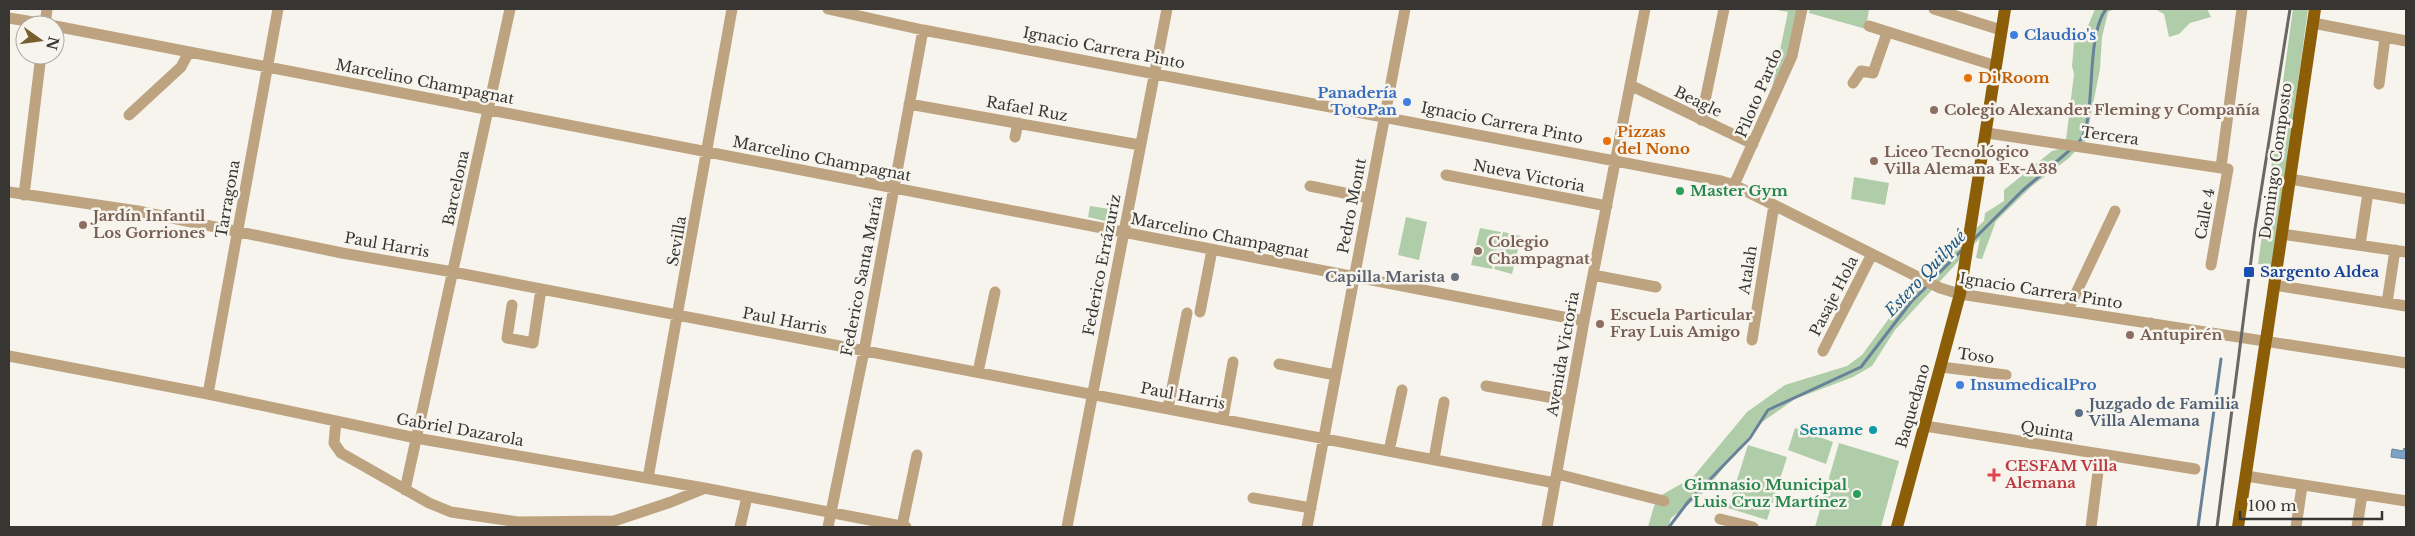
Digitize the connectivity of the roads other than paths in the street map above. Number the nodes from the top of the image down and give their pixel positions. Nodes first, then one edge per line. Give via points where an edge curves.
1 (278, 9) edge
2 (510, 9) edge
3 (732, 9) edge
4 (828, 9) edge
5 (1167, 9) edge
6 (1404, 9) edge
7 (1645, 9) edge
8 (1724, 9) edge
9 (1802, 9) edge
10 (2005, 9) edge
11 (2242, 9) edge
12 (2315, 9) edge
13 (1941, 10) edge
14 (2313, 23) junction
15 (1869, 26) dead end
16 (65, 28) edge
17 (923, 30) junction
18 (2002, 30) junction
19 (1887, 33) junction
20 (2385, 38) junction
21 (2406, 41) edge
22 (189, 52) junction
23 (40, 65) edge
24 (1996, 66) junction
25 (267, 67) junction
26 (1154, 72) junction
27 (1853, 83) dead end
28 (2379, 84) dead end
29 (1630, 85) junction
30 (909, 104) junction
31 (489, 110) junction
32 (130, 115) dead end
33 (1384, 116) junction
34 (1701, 120) junction
35 (1018, 123) junction
36 (1986, 133) junction
37 (1015, 137) dead end
38 (1753, 144) junction
39 (1140, 145) junction
40 (708, 152) junction
41 (1616, 160) junction
42 (2224, 168) junction
43 (1446, 175) dead end
44 (2290, 179) junction
45 (1734, 185) junction
46 (1310, 186) dead end
47 (894, 188) junction
48 (9, 192) edge
49 (2368, 193) junction
50 (24, 195) junction
51 (1369, 198) junction
52 (2406, 199) edge
53 (1607, 206) junction
54 (1774, 206) junction
55 (2115, 211) dead end
56 (238, 231) junction
57 (1123, 233) junction
58 (2282, 234) junction
59 (2360, 245) junction
60 (1212, 250) junction
61 (2401, 251) edge
62 (1872, 254) junction
63 (2211, 265) dead end
64 (453, 272) junction
65 (1593, 275) junction
66 (1354, 277) junction
67 (2274, 285) junction
68 (1656, 287) dead end
69 (541, 289) junction
70 (995, 292) dead end
71 (1960, 294) junction
72 (2387, 303) junction
73 (512, 305) dead end
74 (2406, 306) edge
75 (2068, 310) junction
76 (1200, 312) dead end
77 (1187, 313) dead end
78 (678, 316) junction
79 (1584, 321) junction
80 (2151, 323) junction
81 (2174, 335) dead end
82 (1752, 340) dead end
83 (864, 351) junction
84 (1822, 351) dead end
85 (9, 356) edge
86 (1233, 362) dead end
87 (2406, 363) edge
88 (1278, 364) dead end
89 (1941, 367) junction
90 (978, 372) junction
91 (1335, 374) junction
92 (2006, 375) dead end
93 (1486, 386) dead end
94 (1402, 390) dead end
95 (208, 394) junction
96 (1092, 394) junction
97 (1570, 401) junction
98 (1444, 402) dead end
99 (1168, 408) junction
100 (1222, 418) junction
101 (336, 421) junction
102 (1925, 426) junction
103 (416, 438) junction
104 (1324, 438) junction
105 (1390, 451) junction
106 (917, 455) dead end
107 (2100, 456) junction
108 (1434, 459) junction
109 (2195, 469) dead end
110 (2246, 476) junction
111 (648, 478) junction
112 (1556, 478) junction
113 (2302, 486) junction
114 (704, 488) junction
115 (405, 490) junction
116 (2362, 495) junction
117 (747, 497) junction
118 (1253, 498) dead end
119 (1664, 501) dead end
120 (2406, 501) edge
121 (1310, 508) junction
122 (831, 512) junction
123 (1730, 523) edge
124 (553, 525) edge
125 (740, 527) edge
126 (828, 527) edge
127 (904, 527) edge
128 (1067, 527) edge
129 (1307, 527) edge
130 (1547, 527) edge
131 (1753, 527) edge
132 (1897, 527) edge
133 (2090, 527) edge
134 (2238, 527) edge
135 (2296, 527) edge
136 (2357, 527) edge

1 - 25 street, Tarragona
2 - 31 street, Barcelona
3 - 40 street, Sevilla
4 - 17 street, Ignacio Carrera Pinto
5 - 26 street, Federico Errázuriz
6 - 33 street, Pedro Montt
7 - 29 street, Avenida Victoria
8 - 34 street
9 - 38 street, Piloto Pardo via 1792,56
10 - 18 main road, Baquedano
11 - 42 street, Calle 4
12 - 14 main road, Domingo Composto
13 - 18 street
14 - 20 street
14 - 44 main road, Domingo Composto
15 - 19 street
16 - 22 street, Marcelino Champagnat
17 - 26 street, Ignacio Carrera Pinto
17 - 30 street, Federico Santa María
18 - 24 main road, Baquedano
19 - 24 street
19 - 27 street via 1879,75 1861,71
20 - 21 street
20 - 28 street
22 - 25 street, Marcelino Champagnat
22 - 32 street via 181,67
23 - 50 street
24 - 36 main road, Baquedano
25 - 31 street, Marcelino Champagnat
25 - 56 street, Tarragona
26 - 33 street, Ignacio Carrera Pinto
26 - 39 street, Federico Errázuriz
29 - 34 street, Beagle
29 - 41 street, Avenida Victoria
30 - 35 street, Rafael Ruz
30 - 47 street, Federico Santa María
31 - 40 street, Marcelino Champagnat
31 - 64 street, Barcelona
33 - 41 street, Ignacio Carrera Pinto
33 - 51 street, Pedro Montt
34 - 38 street, Beagle
35 - 37 street
35 - 39 street, Rafael Ruz
36 - 42 street, Tercera
36 - 71 main road, Baquedano
38 - 45 street, Piloto Pardo
39 - 57 street, Federico Errázuriz
40 - 47 street, Marcelino Champagnat
40 - 78 street, Sevilla
41 - 45 street, Ignacio Carrera Pinto
41 - 53 street, Avenida Victoria
42 - 63 street, Calle 4
43 - 53 street, Nueva Victoria
44 - 49 street
44 - 58 main road, Domingo Composto
45 - 54 street, Ignacio Carrera Pinto
46 - 51 street
47 - 57 street, Marcelino Champagnat
47 - 83 street, Federico Santa María
48 - 50 street, Paul Harris
49 - 52 street
49 - 59 street
50 - 56 street, Paul Harris via 138,211
51 - 66 street, Pedro Montt
53 - 65 street, Avenida Victoria
54 - 62 street, Ignacio Carrera Pinto
54 - 82 street, Atalah
55 - 75 street
56 - 64 street, Paul Harris
56 - 95 street, Tarragona
57 - 60 street, Marcelino Champagnat
57 - 96 street, Federico Errázuriz
58 - 59 street
58 - 67 main road, Domingo Composto
59 - 61 street
60 - 66 street, Marcelino Champagnat
60 - 76 street via 1201,278
61 - 72 street
62 - 71 street, Ignacio Carrera Pinto via 1940,288
62 - 84 street, Pasaje Hola
64 - 69 street, Paul Harris
64 - 103 street, Barcelona
65 - 68 street
65 - 79 street, Avenida Victoria
66 - 79 street, Marcelino Champagnat
66 - 91 street, Pedro Montt
67 - 72 street
67 - 110 main road, Domingo Composto
69 - 73 street via 533,343 507,338
69 - 78 street, Paul Harris
70 - 90 street
71 - 75 street, Ignacio Carrera Pinto
71 - 89 main road, Baquedano
72 - 74 street
75 - 80 street, Ignacio Carrera Pinto
77 - 99 street
78 - 83 street, Paul Harris
78 - 111 street, Sevilla
79 - 97 street, Avenida Victoria
80 - 81 street, Ignacio Carrera Pinto via 2150,331
80 - 87 street, Ignacio Carrera Pinto
83 - 90 street, Paul Harris
83 - 122 street, Federico Santa María
85 - 95 street, Gabriel Dazarola
86 - 100 street
88 - 91 street
89 - 92 street, Toso
89 - 102 main road, Baquedano
90 - 96 street, Paul Harris
91 - 104 street, Pedro Montt
93 - 97 street
94 - 105 street
95 - 101 street, Gabriel Dazarola
96 - 99 street, Paul Harris
96 - 128 street, Federico Errázuriz
97 - 112 street, Avenida Victoria
98 - 108 street
99 - 100 street, Paul Harris
100 - 104 street, Paul Harris
101 - 103 street, Gabriel Dazarola
101 - 115 street via 334,443 341,452
102 - 107 street, Quinta
102 - 132 main road, Baquedano
103 - 111 street, Gabriel Dazarola
103 - 115 street, Barcelona
104 - 105 street, Paul Harris
104 - 121 street, Pedro Montt
105 - 108 street, Paul Harris
106 - 127 street
107 - 109 street, Quinta
107 - 133 street
108 - 112 street, Paul Harris
110 - 113 street
110 - 134 main road
111 - 114 street, Gabriel Dazarola
112 - 119 street, Paul Harris
112 - 130 street, Avenida Victoria
113 - 116 street
113 - 135 street
114 - 117 street, Gabriel Dazarola
114 - 124 street via 614,521
115 - 124 street via 451,512
116 - 120 street
116 - 136 street
117 - 122 street, Gabriel Dazarola
117 - 125 street
118 - 121 street
121 - 129 street, Pedro Montt
122 - 126 street, Federico Santa María
122 - 127 street, Gabriel Dazarola
123 - 131 street

